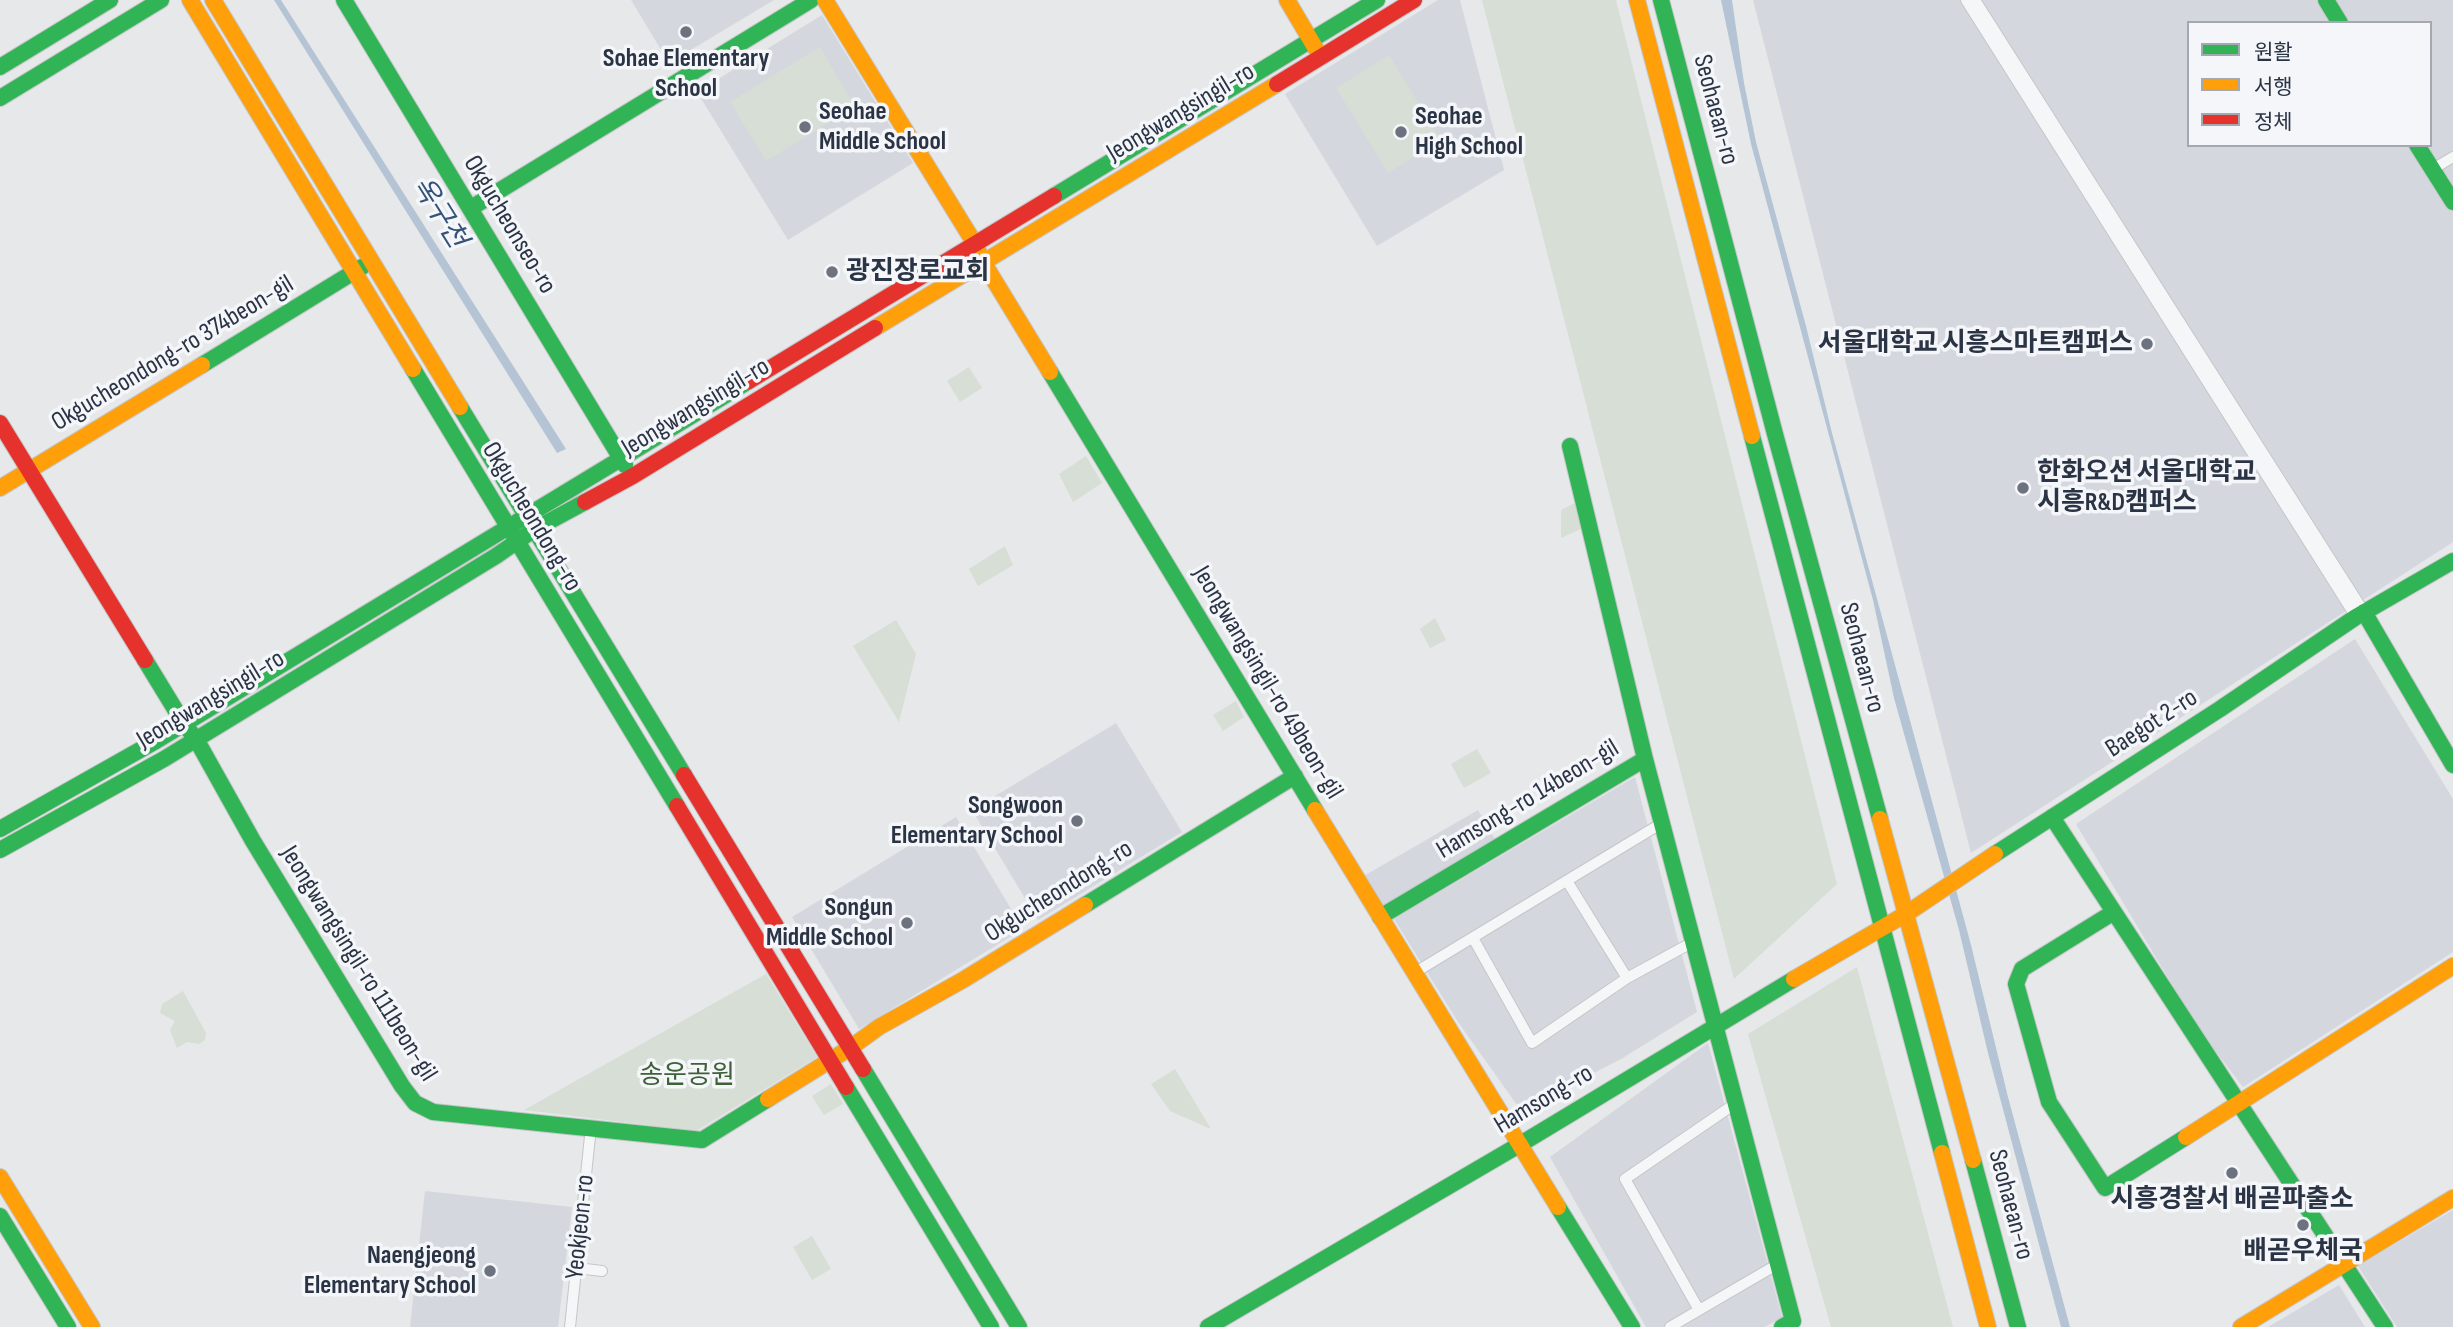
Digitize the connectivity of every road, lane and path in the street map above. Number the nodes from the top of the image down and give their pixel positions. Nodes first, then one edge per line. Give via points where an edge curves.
1 (110, 0) edge
2 (161, 0) edge
3 (190, 0) edge
4 (213, 0) edge
5 (344, 0) edge
6 (811, 0) edge
7 (825, 0) edge
8 (1287, 0) edge
9 (1377, 0) edge
10 (1414, 0) edge
11 (1636, 0) edge
12 (1661, 0) edge
13 (1966, 0) edge
14 (1975, 0) edge
15 (2326, 0) edge
16 (2339, 21) edge
17 (1311, 40) junction
18 (1321, 57) junction
19 (0, 67) edge
20 (0, 98) edge
21 (2418, 147) edge
22 (2453, 157) edge
23 (2432, 169) junction
24 (2453, 202) edge
25 (471, 208) junction
26 (975, 244) junction
27 (372, 261) junction
28 (983, 262) junction
29 (354, 272) junction
30 (0, 423) edge
31 (1570, 446) dead end
32 (621, 458) junction
33 (29, 471) junction
34 (633, 476) junction
35 (0, 488) edge
36 (530, 522) junction
37 (508, 526) junction
38 (517, 541) junction
39 (2453, 561) edge
40 (2360, 615) junction
41 (184, 724) junction
42 (195, 739) junction
43 (1645, 758) junction
44 (2453, 765) edge
45 (1294, 776) junction
46 (2052, 817) junction
47 (1662, 823) junction
48 (0, 829) edge
49 (0, 850) edge
50 (1567, 881) junction
51 (1927, 898) joint
52 (2114, 912) junction
53 (1906, 914) junction
54 (1380, 917) junction
55 (1881, 928) junction
56 (1473, 938) junction
57 (1693, 942) junction
58 (2453, 966) edge
59 (1414, 974) junction
60 (1627, 978) junction
61 (1715, 1026) junction
62 (850, 1048) junction
63 (830, 1060) junction
64 (2238, 1102) junction
65 (1735, 1103) junction
66 (591, 1128) junction
67 (1519, 1145) junction
68 (0, 1177) edge
69 (2453, 1198) edge
70 (0, 1216) edge
71 (1778, 1264) junction
72 (2344, 1264) junction
73 (577, 1268) junction
74 (602, 1271) dead end
75 (1699, 1310) junction
76 (68, 1327) edge
77 (92, 1327) edge
78 (570, 1327) edge
79 (992, 1327) edge
80 (1018, 1327) edge
81 (1208, 1327) edge
82 (1632, 1327) edge
83 (1670, 1327) edge
84 (1782, 1327) edge
85 (1988, 1327) edge
86 (2018, 1327) edge
87 (2241, 1327) edge
88 (2385, 1327) edge

1 - 19 street
2 - 20 street
3 - 29 street, Okgucheondong-ro
4 - 27 street, Okgucheondong-ro
5 - 25 street, Okgucheonseo-ro
6 - 25 street
7 - 26 street, Jeongwangsingil-ro 49beon-gil
8 - 17 street
9 - 17 street, Jeongwangsingil-ro
10 - 18 street, Jeongwangsingil-ro
11 - 55 street, Seohaean-ro
12 - 53 street, Seohaean-ro
13 - 40 street
14 - 40 street
15 - 16 street
17 - 18 street
17 - 26 street, Jeongwangsingil-ro
18 - 28 street, Jeongwangsingil-ro
21 - 23 street
22 - 23 street
23 - 24 street
25 - 32 street, Okgucheonseo-ro
26 - 28 street, Jeongwangsingil-ro 49beon-gil
26 - 32 street, Jeongwangsingil-ro
27 - 29 street, Okgucheondong-ro 374beon-gil
27 - 36 street, Okgucheondong-ro
28 - 34 street, Jeongwangsingil-ro
28 - 45 street, Jeongwangsingil-ro 49beon-gil
29 - 33 street, Okgucheondong-ro 374beon-gil
29 - 37 street, Okgucheondong-ro
30 - 33 street, Jeongwangsingil-ro 111beon-gil
31 - 43 street
32 - 34 street, Okgucheonseo-ro
32 - 36 street, Jeongwangsingil-ro
33 - 35 street, Okgucheondong-ro 374beon-gil
33 - 41 street, Jeongwangsingil-ro 111beon-gil
34 - 36 street, Jeongwangsingil-ro
36 - 37 street, Jeongwangsingil-ro
36 - 38 street, Jeongwangsingil-ro
36 - 62 street, Okgucheondong-ro
37 - 38 street, Okgucheondong-ro
37 - 41 street, Jeongwangsingil-ro
38 - 42 street, Jeongwangsingil-ro
38 - 63 street, Okgucheondong-ro
39 - 40 street, Baegot 2-ro
40 - 44 street
40 - 46 street, Baegot 2-ro
41 - 42 street, Jeongwangsingil-ro 111beon-gil
41 - 48 street, Jeongwangsingil-ro
42 - 49 street, Jeongwangsingil-ro
42 - 66 street, Jeongwangsingil-ro 111beon-gil via 415,1103 433,1112
43 - 47 street, Hamsong-ro 14beon-gil
43 - 54 street, Hamsong-ro 14beon-gil
45 - 54 street, Jeongwangsingil-ro 49beon-gil
45 - 62 street, Okgucheondong-ro
46 - 51 street, Baegot 2-ro
46 - 52 street
47 - 50 street
47 - 57 street, Hamsong-ro 14beon-gil
50 - 56 street
50 - 60 street
51 - 53 street, Hamsong-ro
52 - 64 street
52 - 64 street via 2022,969 2016,984 2049,1102 2105,1188
53 - 55 street, Hamsong-ro
53 - 86 street, Seohaean-ro
54 - 59 street, Jeongwangsingil-ro 49beon-gil
55 - 61 street, Hamsong-ro
55 - 85 street, Seohaean-ro
56 - 59 street
56 - 60 street via 1532,1043
57 - 60 street
57 - 61 street, Hamsong-ro 14beon-gil
58 - 64 street
59 - 67 street, Jeongwangsingil-ro 49beon-gil
61 - 65 street, Hamsong-ro 14beon-gil
61 - 67 street, Hamsong-ro
62 - 63 street, Okgucheondong-ro
62 - 80 street, Okgucheondong-ro
63 - 66 street, Jeongwangsingil-ro 111beon-gil via 702,1140
63 - 79 street, Okgucheondong-ro
64 - 72 street
65 - 71 street, Hamsong-ro 14beon-gil
65 - 75 street via 1625,1179
66 - 73 street, Yeokjeon-ro
67 - 81 street, Hamsong-ro
67 - 82 street, Jeongwangsingil-ro 49beon-gil
68 - 77 street
69 - 72 street
70 - 76 street
71 - 75 street
71 - 84 street, Hamsong-ro 14beon-gil via 1793,1321
72 - 87 street
72 - 88 street
73 - 74 street
73 - 78 street, Yeokjeon-ro
75 - 83 street

